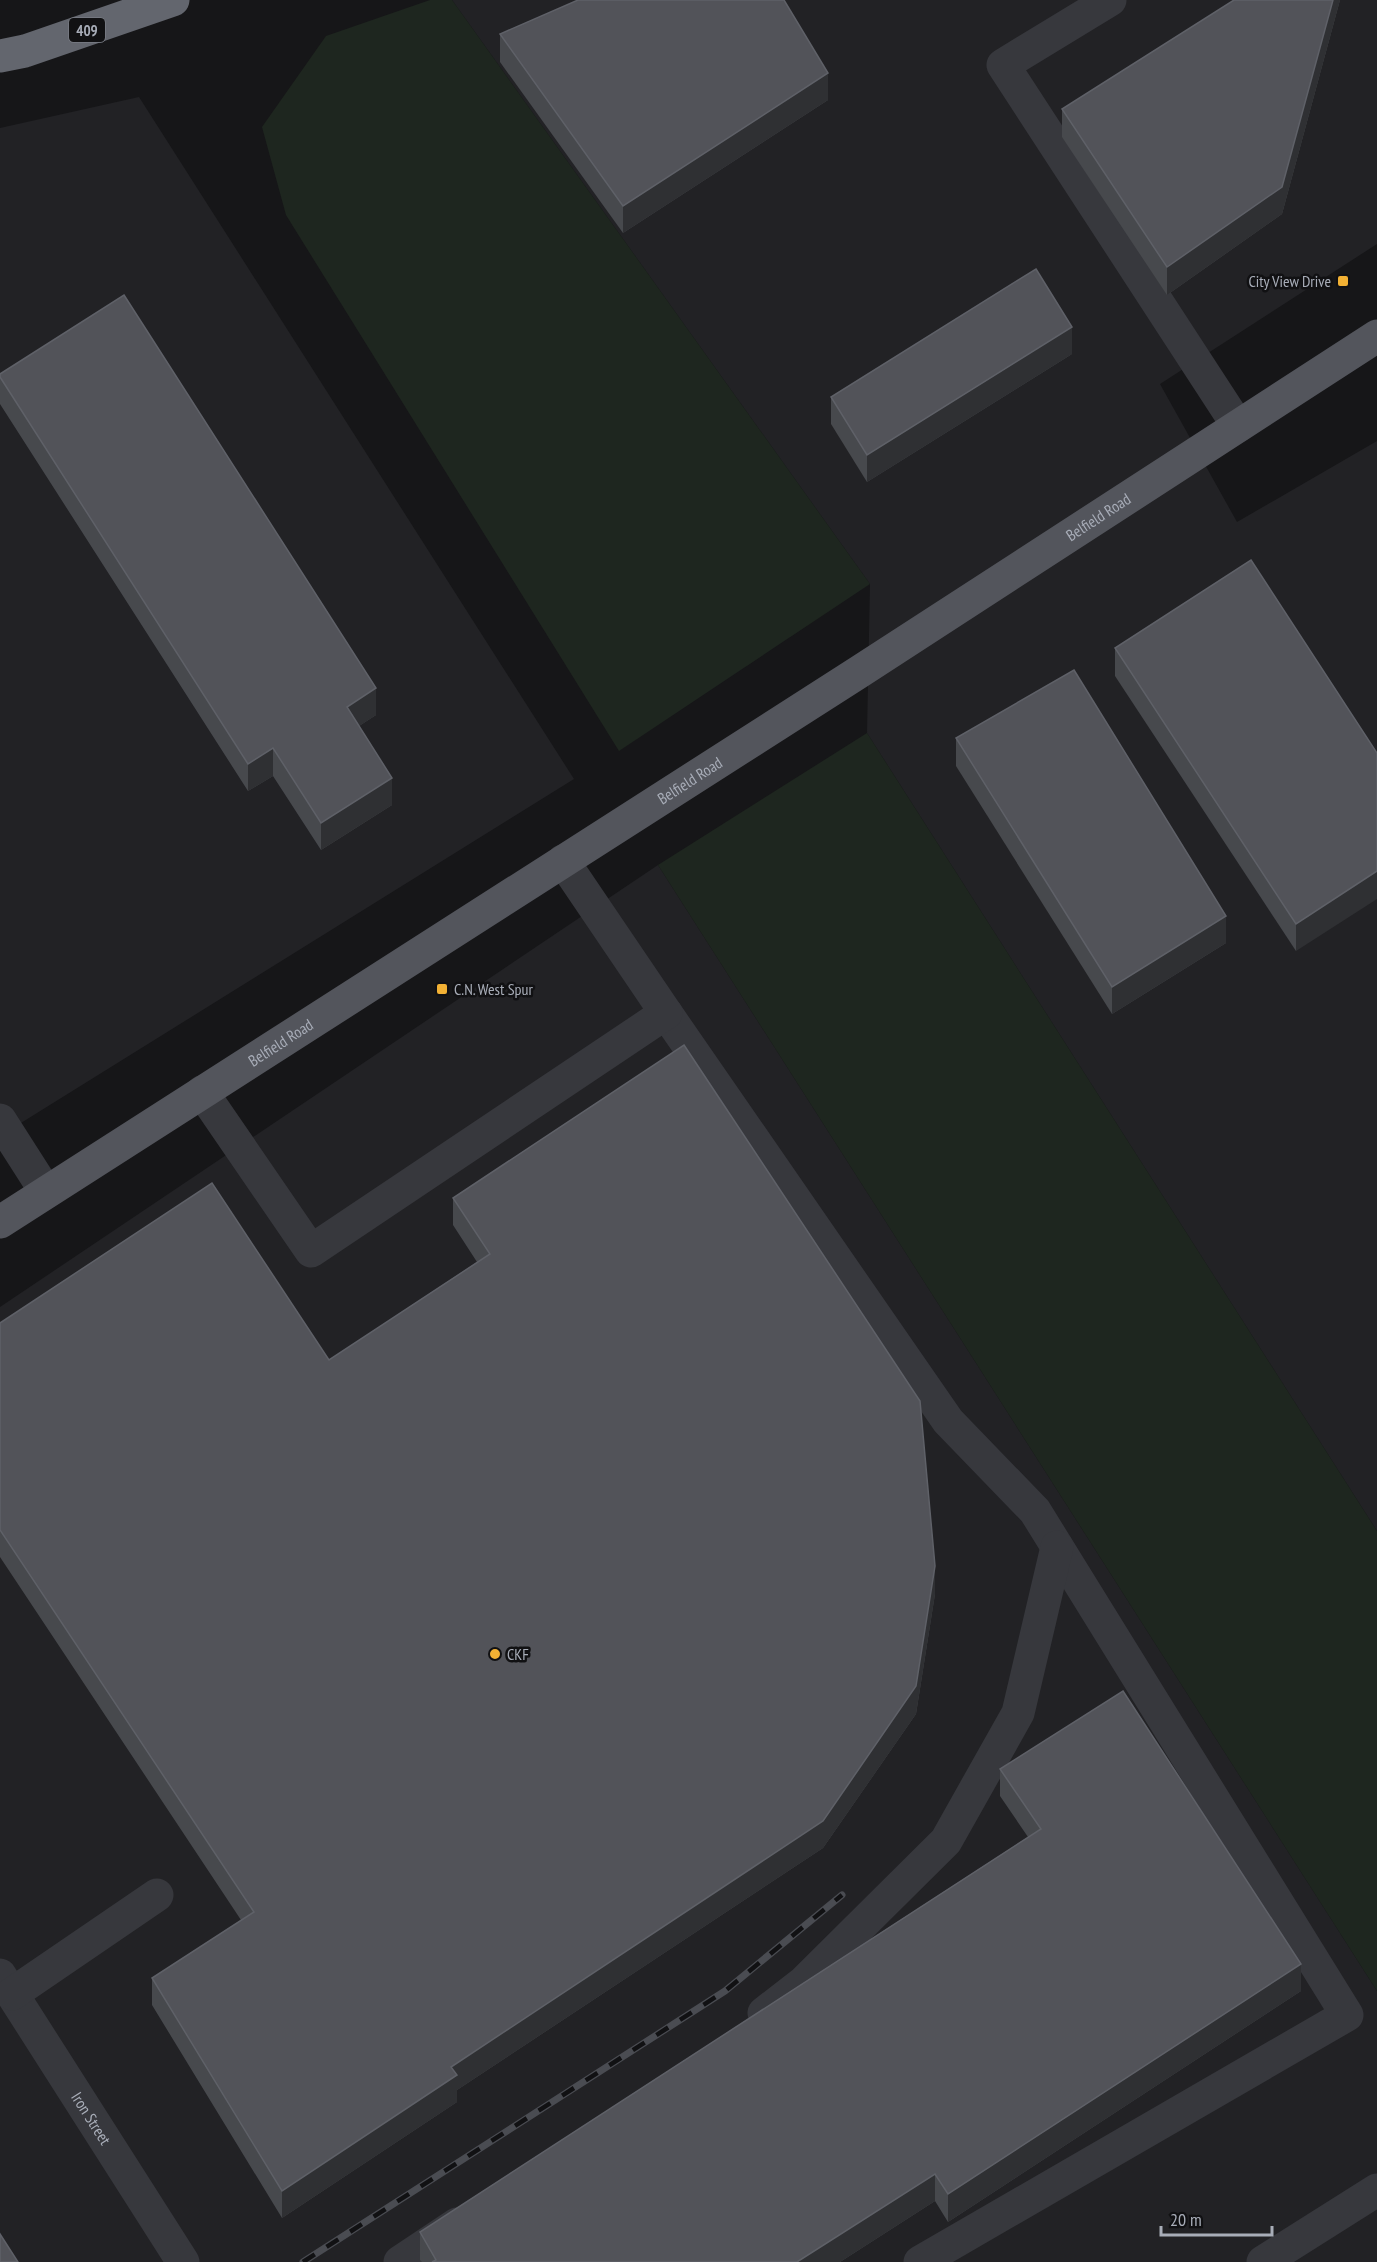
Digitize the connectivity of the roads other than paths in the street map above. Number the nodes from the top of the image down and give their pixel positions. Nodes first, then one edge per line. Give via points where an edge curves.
1 (173, 0) edge
2 (1110, 0) edge
3 (0, 56) edge
4 (1377, 336) edge
5 (1238, 426) junction
6 (563, 861) junction
7 (666, 1012) junction
8 (202, 1092) junction
9 (0, 1120) edge
10 (46, 1192) junction
11 (0, 1222) edge
12 (1057, 1547) junction
13 (157, 1895) dead end
14 (6, 1985) edge
15 (739, 2032) edge
16 (1377, 2190) edge
17 (478, 2210) edge
18 (183, 2262) edge
19 (400, 2262) edge
20 (920, 2262) edge
21 (1263, 2262) edge

1 - 3 highway, 409
2 - 5 street via 1003,65
4 - 5 main road, Belfield Road
5 - 6 main road, Belfield Road
6 - 7 street
6 - 8 main road, Belfield Road
7 - 8 street via 311,1251
7 - 12 street via 948,1421 1035,1511
8 - 10 main road, Belfield Road
9 - 10 street
10 - 11 main road, Belfield Road
12 - 15 street via 1018,1713 946,1841 804,1983
12 - 20 street via 1347,2015
13 - 14 street
14 - 18 street, Iron Street
16 - 21 street
17 - 19 street

